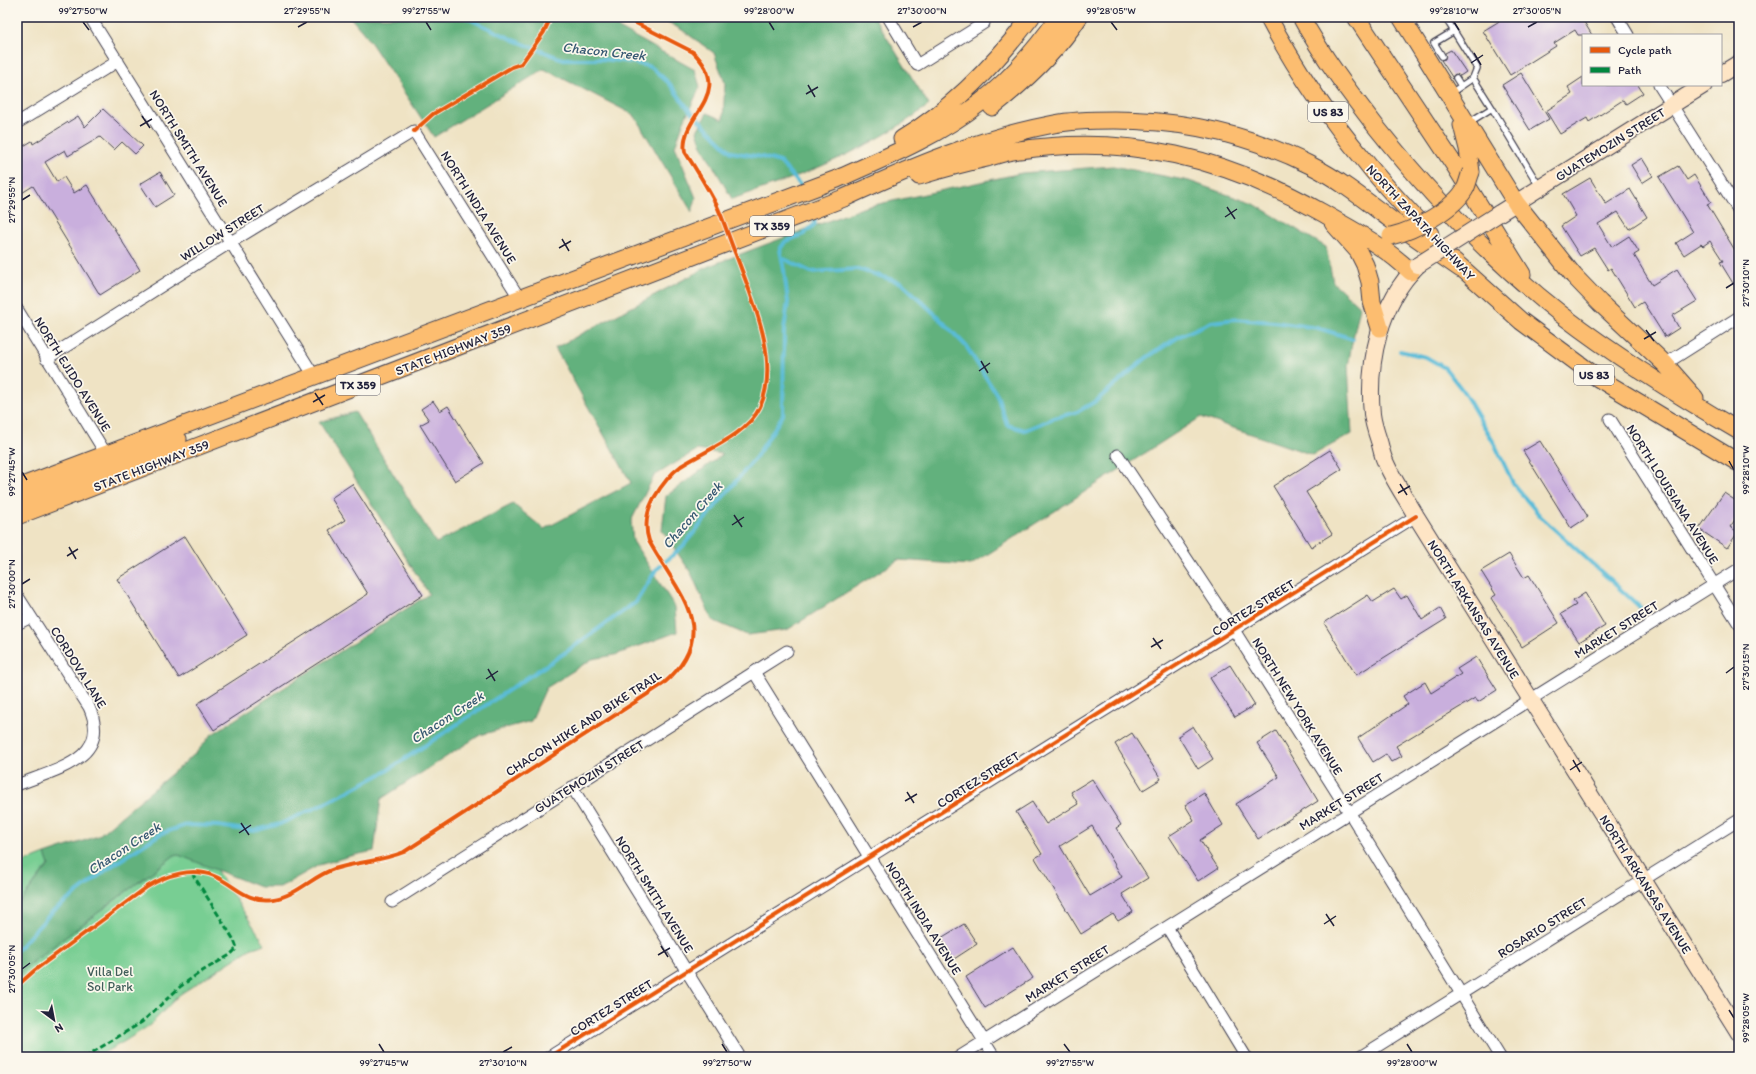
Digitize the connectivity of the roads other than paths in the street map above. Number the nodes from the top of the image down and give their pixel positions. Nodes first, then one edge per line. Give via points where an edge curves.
1 (90, 17) edge
2 (888, 17) edge
3 (1031, 17) edge
4 (1059, 17) edge
5 (1079, 17) edge
6 (1268, 17) edge
7 (1301, 17) edge
8 (1356, 17) edge
9 (1446, 17) edge
10 (1617, 17) edge
11 (1407, 19) edge
12 (984, 22) dead end
13 (1454, 31) junction
14 (1627, 34) edge
15 (1442, 56) dead end
16 (118, 61) junction
17 (1739, 63) edge
18 (1722, 73) edge
19 (1456, 78) dead end
20 (1473, 78) junction
21 (1660, 86) edge
22 (1702, 86) edge
23 (1455, 96) junction
24 (1672, 105) junction
25 (1492, 108) junction
26 (17, 123) edge
27 (1468, 124) junction
28 (414, 130) joint
29 (837, 179) junction
30 (1541, 188) junction
31 (844, 198) junction
32 (1516, 203) junction
33 (1739, 211) edge
34 (1325, 214) junction
35 (231, 242) junction
36 (1415, 268) junction
37 (1461, 270) junction
38 (1534, 291) junction
39 (520, 299) junction
40 (17, 309) edge
41 (1739, 317) edge
42 (1380, 328) junction
43 (46, 359) junction
44 (1665, 364) junction
45 (314, 376) junction
46 (233, 406) junction
47 (1710, 414) junction
48 (1610, 419) dead end
49 (1739, 431) edge
50 (106, 454) junction
51 (1118, 455) dead end
52 (1739, 463) edge
53 (17, 488) edge
54 (17, 502) edge
55 (17, 516) edge
56 (1416, 516) junction
57 (1739, 569) edge
58 (1714, 585) junction
59 (17, 595) edge
60 (31, 617) junction
61 (17, 624) edge
62 (1739, 624) edge
63 (1234, 630) junction
64 (787, 651) dead end
65 (754, 672) junction
66 (1530, 699) junction
67 (17, 785) edge
68 (572, 788) junction
69 (1349, 812) junction
70 (1739, 820) edge
71 (870, 858) junction
72 (1643, 880) junction
73 (392, 902) dead end
74 (1166, 927) junction
75 (688, 972) junction
76 (1460, 994) junction
77 (1739, 1033) edge
78 (984, 1041) junction
79 (549, 1057) edge
80 (740, 1057) edge
81 (959, 1057) edge
82 (994, 1057) edge
83 (1246, 1057) edge
84 (1360, 1057) edge
85 (1500, 1057) edge

1 - 16 street, NORTH SMITH AVENUE
2 - 12 street via 917,65
3 - 29 main road via 984,74 948,107
4 - 29 main road via 1014,73 982,102 918,143
5 - 29 main road via 1042,62 982,115 890,165
6 - 37 main road, NORTH ZAPATA HIGHWAY / US 83 via 1310,86 1364,161
7 - 38 main road, US 83 via 1333,68 1400,157 1485,248
8 - 38 main road
9 - 13 lane
10 - 14 street
11 - 23 main road
13 - 15 lane via 1434,43
13 - 20 lane via 1477,68
16 - 26 street
16 - 35 street, NORTH SMITH AVENUE
17 - 18 main road
19 - 23 lane
20 - 23 lane
20 - 25 lane
21 - 24 street
22 - 24 main road, GUATEMOZIN STREET
23 - 27 main road
23 - 34 main road, bridge via 1471,172 1459,197 1416,228 1391,236 1381,235
24 - 30 main road, GUATEMOZIN STREET
24 - 33 street
25 - 27 lane
25 - 30 lane
27 - 32 main road
28 - 35 street, WILLOW STREET
28 - 39 street, NORTH INDIA AVENUE
29 - 39 main road, STATE HIGHWAY 359 / TX 359
30 - 32 main road, GUATEMOZIN STREET
31 - 34 main road via 944,168 1018,150 1099,144 1180,155 1224,167 1263,181
31 - 37 main road via 975,144 1019,131 1085,120 1180,123 1226,133 1275,149 1313,167 1357,193
31 - 55 main road, STATE HIGHWAY 359 / TX 359
32 - 36 main road, NORTH ARKANSAS AVENUE, bridge
32 - 44 main road via 1574,276
34 - 36 main road
34 - 42 main road via 1358,251 1365,265
35 - 43 street, WILLOW STREET
35 - 45 street, NORTH SMITH AVENUE
36 - 42 main road, NORTH ARKANSAS AVENUE via 1395,294
37 - 52 main road, NORTH ZAPATA HIGHWAY / US 83 via 1521,321 1598,378
38 - 47 main road, US 83 via 1608,348
39 - 45 main road, STATE HIGHWAY 359 / TX 359
40 - 43 street, NORTH EJIDO AVENUE
41 - 44 street
42 - 56 main road, NORTH ARKANSAS AVENUE via 1372,364 1372,416 1384,461
43 - 50 street, NORTH EJIDO AVENUE
44 - 47 main road
45 - 46 main road, STATE HIGHWAY 359 / TX 359
46 - 50 main road, STATE HIGHWAY 359 / TX 359
46 - 54 main road via 201,428 177,439
47 - 49 main road, US 83
48 - 58 street, NORTH LOUISIANA AVENUE
50 - 53 main road, STATE HIGHWAY 359 / TX 359
51 - 63 street, NORTH NEW YORK AVENUE
56 - 63 street, CORTEZ STREET
56 - 66 main road, NORTH ARKANSAS AVENUE
57 - 58 street, MARKET STREET
58 - 62 street, NORTH LOUISIANA AVENUE
58 - 66 street, MARKET STREET
59 - 60 street, CORDOVA LANE
60 - 61 street
60 - 67 street, CORDOVA LANE via 89,707 95,719 96,733 81,758
63 - 69 street, NORTH NEW YORK AVENUE
63 - 71 street, CORTEZ STREET
64 - 65 street, GUATEMOZIN STREET
65 - 68 street, GUATEMOZIN STREET
65 - 71 street, NORTH INDIA AVENUE
66 - 69 street, MARKET STREET
66 - 72 main road, NORTH ARKANSAS AVENUE
68 - 73 street, GUATEMOZIN STREET
68 - 75 street, NORTH SMITH AVENUE
69 - 74 street, MARKET STREET
69 - 76 street, NORTH NEW YORK AVENUE
70 - 72 street, ROSARIO STREET
71 - 75 street, CORTEZ STREET
71 - 78 street, NORTH INDIA AVENUE
72 - 76 street, ROSARIO STREET
72 - 77 main road, NORTH ARKANSAS AVENUE
74 - 78 street, MARKET STREET
74 - 83 street
75 - 79 street, CORTEZ STREET
75 - 80 street, NORTH SMITH AVENUE
76 - 84 street, ROSARIO STREET
76 - 85 street, NORTH NEW YORK AVENUE
78 - 81 street, MARKET STREET
78 - 82 street, NORTH INDIA AVENUE

